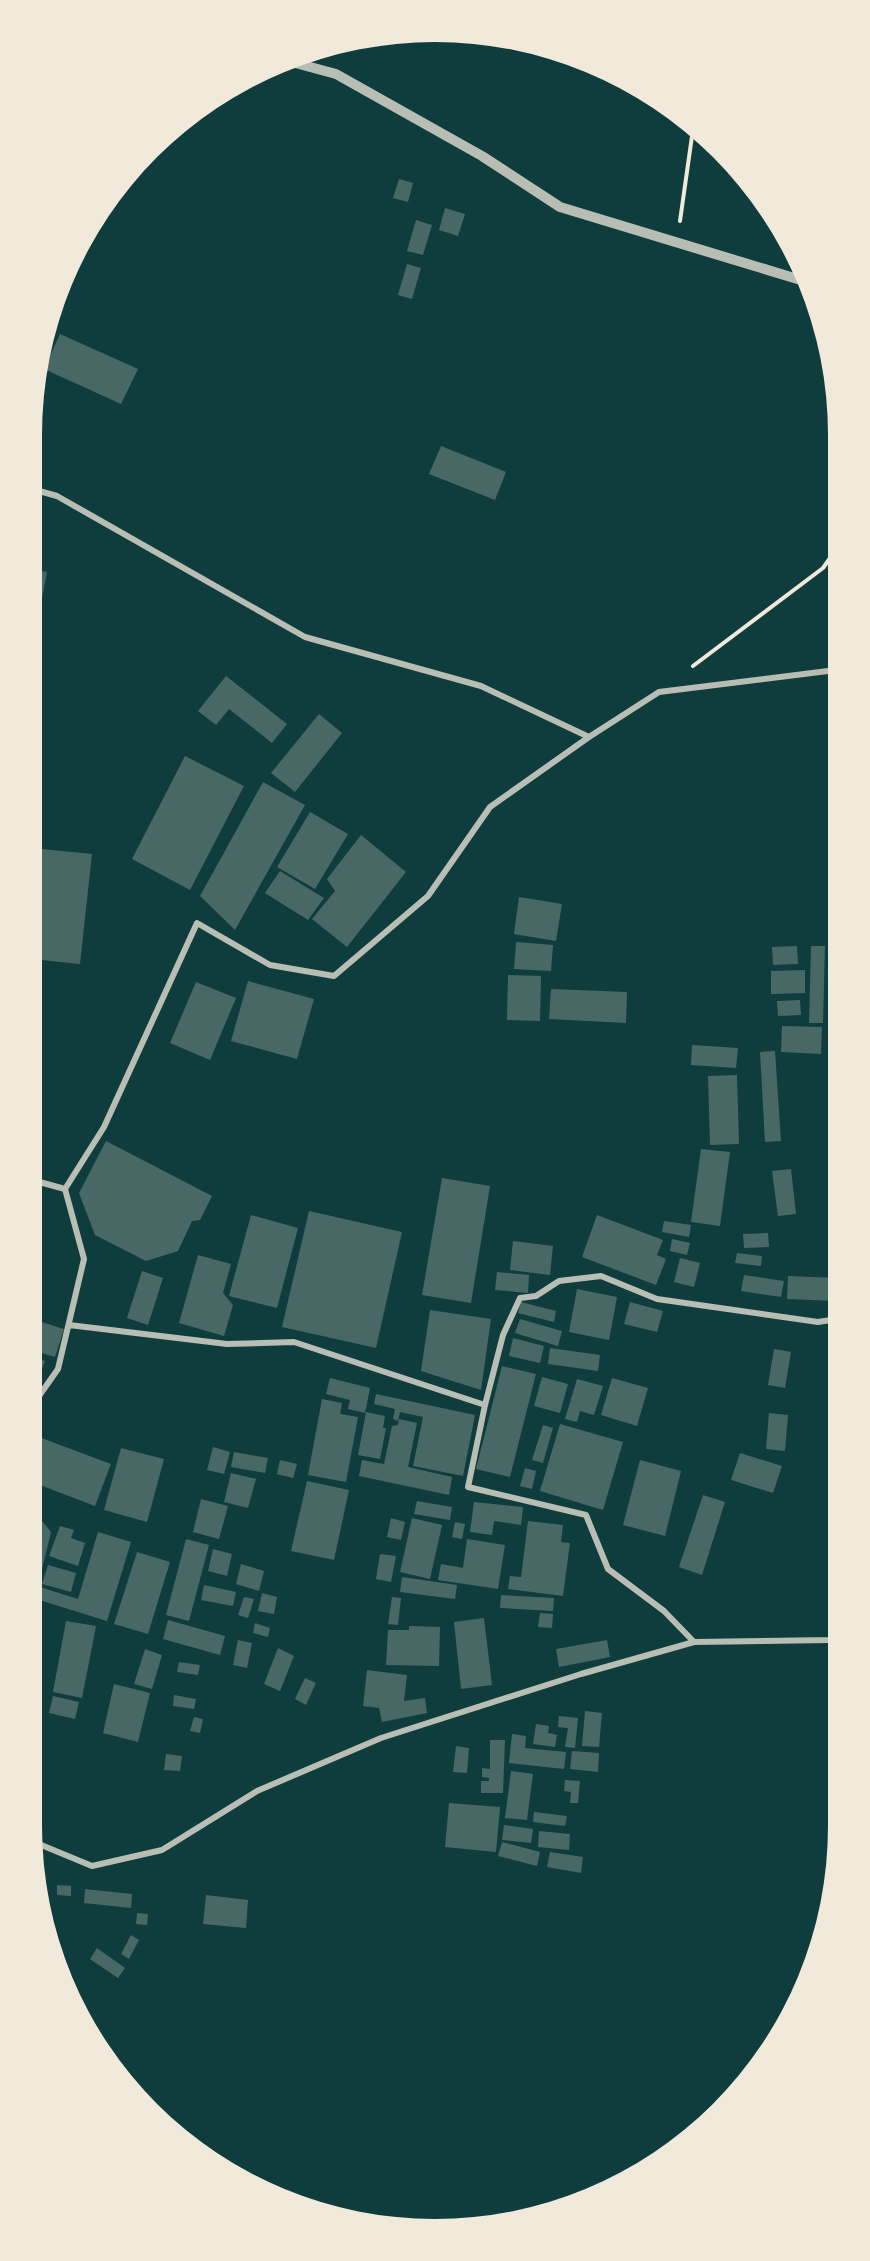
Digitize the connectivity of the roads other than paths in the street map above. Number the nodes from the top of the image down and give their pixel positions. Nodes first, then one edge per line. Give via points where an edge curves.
1 (303, 65) edge
2 (795, 278) edge
3 (42, 492) edge
4 (828, 671) edge
5 (589, 737) junction
6 (42, 1183) edge
7 (65, 1189) junction
8 (828, 1320) edge
9 (69, 1325) junction
10 (42, 1392) edge
11 (485, 1405) junction
12 (828, 1640) edge
13 (694, 1642) junction
14 (43, 1846) edge

1 - 2 street via 336,74 482,156 560,207
3 - 5 street via 57,496 305,637 481,686
4 - 5 street via 659,692
5 - 7 street via 490,807 428,896 334,976 270,965 197,923 104,1127
6 - 7 street
7 - 9 street via 84,1259
8 - 11 street via 657,1299 601,1276 559,1281 536,1296 520,1298 503,1335
9 - 10 street via 58,1370
9 - 11 street via 227,1344 294,1342
11 - 13 street via 468,1487 586,1515 608,1569 664,1611
12 - 13 street
13 - 14 street via 381,1738 257,1791 162,1850 92,1866

